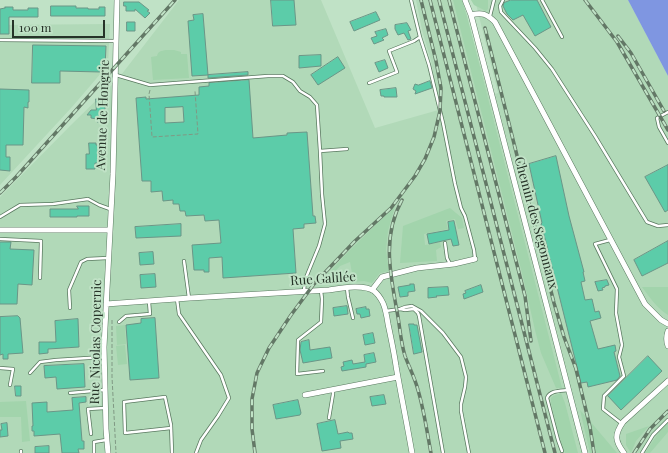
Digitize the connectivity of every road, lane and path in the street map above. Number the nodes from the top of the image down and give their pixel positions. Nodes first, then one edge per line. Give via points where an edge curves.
1 (117, 0) edge
2 (411, 0) edge
3 (465, 0) edge
4 (494, 0) edge
5 (503, 0) edge
6 (542, 0) edge
7 (471, 15) junction
8 (490, 16) junction
9 (420, 36) junction
10 (562, 37) dead end
11 (0, 40) edge
12 (116, 41) junction
13 (116, 75) junction
14 (369, 83) dead end
15 (150, 85) junction
16 (195, 91) dead end
17 (668, 112) edge
18 (668, 143) edge
19 (347, 149) dead end
20 (320, 151) junction
21 (111, 209) junction
22 (0, 217) edge
23 (668, 225) edge
24 (0, 230) edge
25 (110, 230) junction
26 (0, 239) edge
27 (611, 240) junction
28 (445, 243) dead end
29 (108, 258) junction
30 (475, 259) joint
31 (184, 261) dead end
32 (450, 264) junction
33 (40, 278) dead end
34 (347, 288) junction
35 (321, 290) junction
36 (372, 290) junction
37 (304, 291) junction
38 (190, 298) junction
39 (177, 299) junction
40 (149, 301) junction
41 (106, 304) junction
42 (70, 308) dead end
43 (400, 309) junction
44 (386, 311) junction
45 (353, 318) dead end
46 (112, 319) dead end
47 (119, 322) dead end
48 (668, 324) edge
49 (668, 331) edge
50 (668, 346) edge
51 (104, 357) junction
52 (0, 368) edge
53 (323, 371) dead end
54 (30, 373) dead end
55 (398, 376) junction
56 (668, 380) edge
57 (10, 385) dead end
58 (333, 389) junction
59 (105, 390) junction
60 (569, 390) junction
61 (70, 393) dead end
62 (304, 395) dead end
63 (106, 408) junction
64 (329, 418) dead end
65 (668, 420) edge
66 (622, 424) junction
67 (171, 428) junction
68 (91, 434) dead end
69 (107, 440) junction
70 (562, 451) dead end
71 (94, 453) edge
72 (108, 453) edge
73 (116, 453) edge
74 (172, 453) edge
75 (196, 453) edge
76 (412, 453) edge
77 (443, 453) edge
78 (469, 453) edge
79 (585, 453) edge
80 (624, 453) edge
81 (642, 453) edge

1 - 12 street, Avenue de Hongrie
2 - 9 lane
3 - 7 street, Chemin des Segonnaux
4 - 8 lane
5 - 23 lane via 501,12 552,69 647,222 658,226
6 - 10 lane
7 - 8 street via 481,13
7 - 60 street, Chemin des Segonnaux
8 - 27 street
9 - 14 lane via 389,51 397,72
9 - 30 lane
11 - 12 lane
12 - 13 street, Avenue de Hongrie
13 - 15 lane
13 - 21 street, Avenue de Hongrie
15 - 16 path via 152,137 198,134
15 - 20 lane via 284,76 317,105
17 - 18 lane via 657,118
19 - 20 lane
20 - 37 lane via 325,224 305,280
21 - 22 lane via 88,199 20,205
21 - 25 street, Avenue de Hongrie
24 - 25 street
25 - 29 street, Rue Nicolas Copernic
26 - 33 lane via 41,241
27 - 48 street via 645,304
27 - 66 lane via 594,244 617,289 616,313 622,345 619,357 624,376 604,396 603,409
28 - 32 lane
29 - 41 street, Rue Nicolas Copernic
29 - 42 lane via 87,259 81,262 69,290
30 - 32 street
31 - 38 lane
32 - 36 street via 382,276
34 - 35 street, Rue Galilée
34 - 36 street, Rue Galilée via 360,287
34 - 45 lane
35 - 37 street, Rue Galilée
35 - 53 lane via 321,322 298,340 297,374
36 - 44 street, Rue Galilée via 380,297
37 - 38 street, Rue Galilée
38 - 39 street, Rue Galilée
39 - 40 street, Rue Galilée
39 - 75 lane via 179,314 221,375 229,398 201,440
40 - 41 street, Rue Galilée
40 - 47 lane via 150,314 126,316
41 - 51 street, Rue Nicolas Copernic
43 - 44 lane
43 - 77 lane via 414,309 419,316
43 - 78 lane via 412,306 421,311 443,333 461,357 466,377 461,411
44 - 55 street, Rue Galilée
46 - 73 path
49 - 50 street
51 - 54 lane via 40,362
51 - 59 street, Rue Nicolas Copernic
52 - 57 lane via 12,369
55 - 58 street
55 - 76 street, Rue Galilée
56 - 66 street
58 - 62 street
58 - 64 lane
59 - 61 lane
59 - 63 street, Rue Nicolas Copernic
60 - 70 lane via 552,392 547,398
60 - 79 street, Chemin des Segonnaux
63 - 68 lane via 88,409
63 - 69 street, Rue Nicolas Copernic
65 - 81 lane via 653,435
66 - 80 street via 616,439
67 - 67 lane via 165,397 124,402 125,433
67 - 74 lane
69 - 71 lane via 94,442
69 - 72 street, Rue Nicolas Copernic

